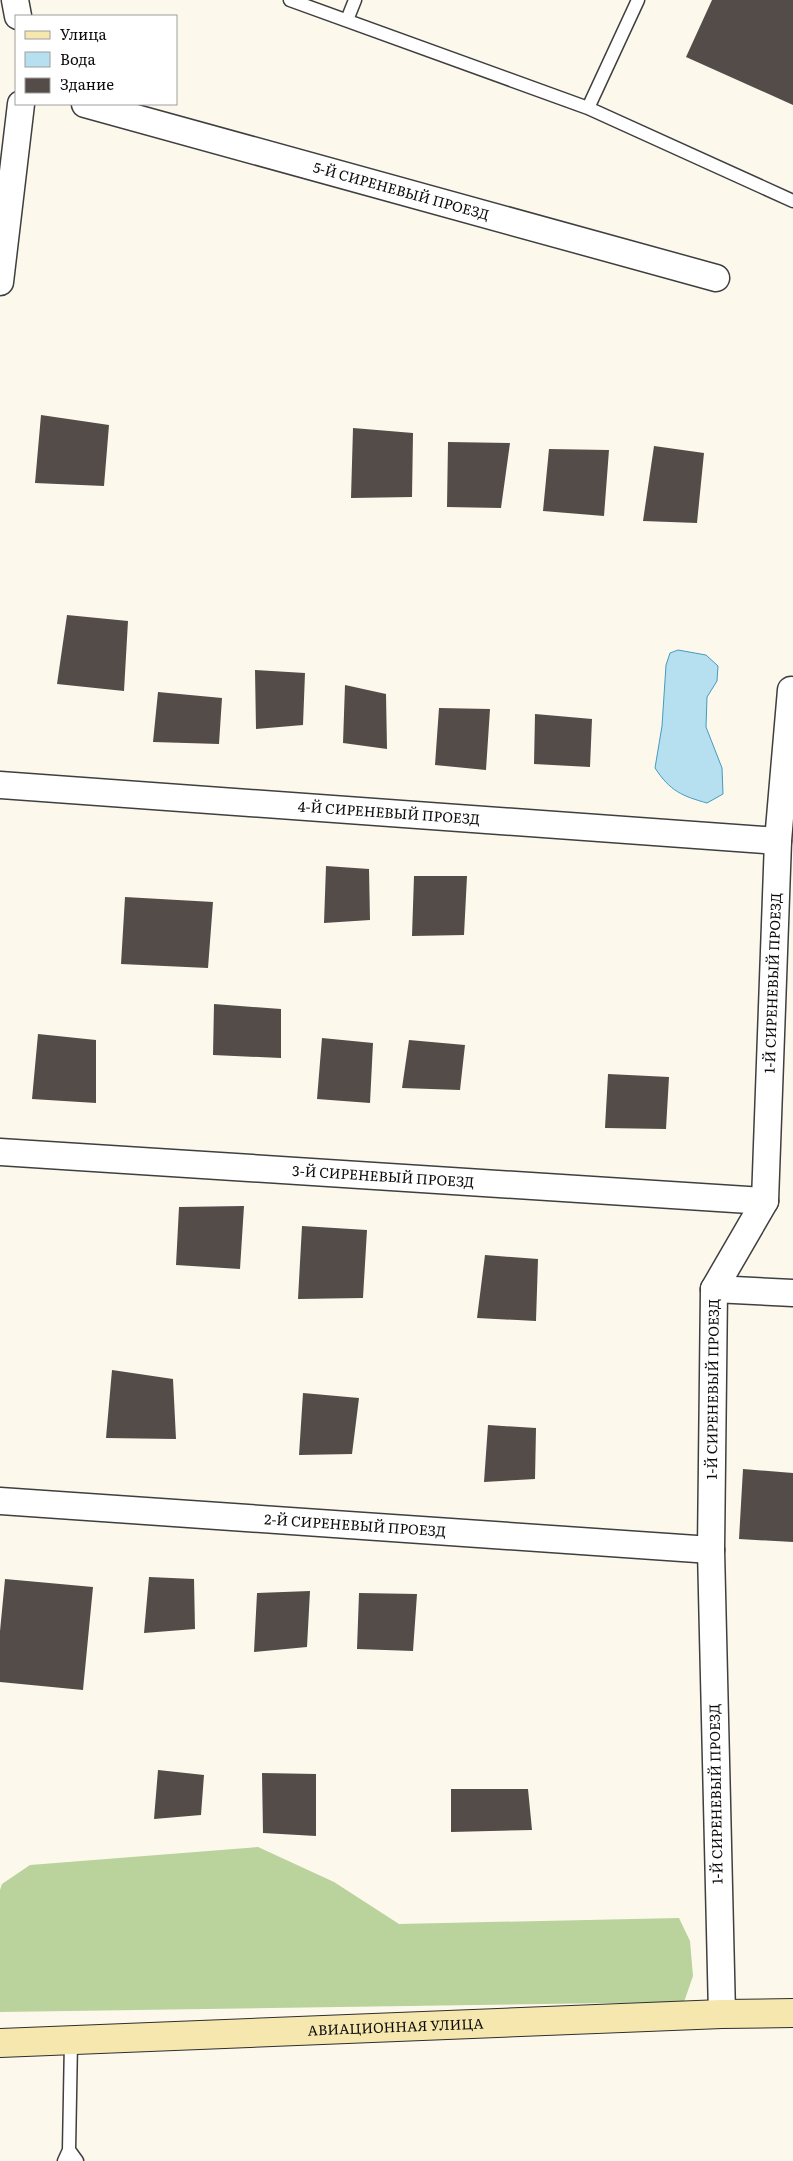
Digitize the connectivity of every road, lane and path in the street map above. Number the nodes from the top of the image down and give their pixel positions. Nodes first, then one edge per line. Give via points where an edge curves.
1 (15, 0) edge
2 (290, 0) edge
3 (355, 0) edge
4 (638, 0) edge
5 (18, 15) edge
6 (347, 20) junction
7 (21, 105) edge
8 (89, 105) edge
9 (588, 108) junction
10 (793, 201) edge
11 (716, 278) dead end
12 (0, 282) edge
13 (792, 690) dead end
14 (0, 785) edge
15 (778, 841) junction
16 (0, 1152) edge
17 (765, 1201) junction
18 (714, 1288) junction
19 (793, 1293) edge
20 (0, 1501) edge
21 (711, 1550) junction
22 (793, 2013) edge
23 (722, 2014) junction
24 (71, 2041) junction
25 (0, 2043) edge
26 (66, 2156) edge
27 (77, 2161) edge

1 - 5 street
2 - 6 lane
3 - 6 lane
4 - 9 lane
6 - 9 lane
7 - 12 street
8 - 11 street, 5-Й СИРЕНЕВЫЙ ПРОЕЗД
9 - 10 lane
13 - 15 street, 1-Й СИРЕНЕВЫЙ ПРОЕЗД
14 - 15 street, 4-Й СИРЕНЕВЫЙ ПРОЕЗД
15 - 17 street, 1-Й СИРЕНЕВЫЙ ПРОЕЗД
16 - 17 street, 3-Й СИРЕНЕВЫЙ ПРОЕЗД
17 - 18 street, 1-Й СИРЕНЕВЫЙ ПРОЕЗД
18 - 19 street
18 - 21 street, 1-Й СИРЕНЕВЫЙ ПРОЕЗД
20 - 21 street, 2-Й СИРЕНЕВЫЙ ПРОЕЗД
21 - 23 street, 1-Й СИРЕНЕВЫЙ ПРОЕЗД
22 - 23 street, АВИАЦИОННАЯ УЛИЦА
23 - 24 street, АВИАЦИОННАЯ УЛИЦА
24 - 25 street, АВИАЦИОННАЯ УЛИЦА
24 - 26 lane
26 - 27 lane

